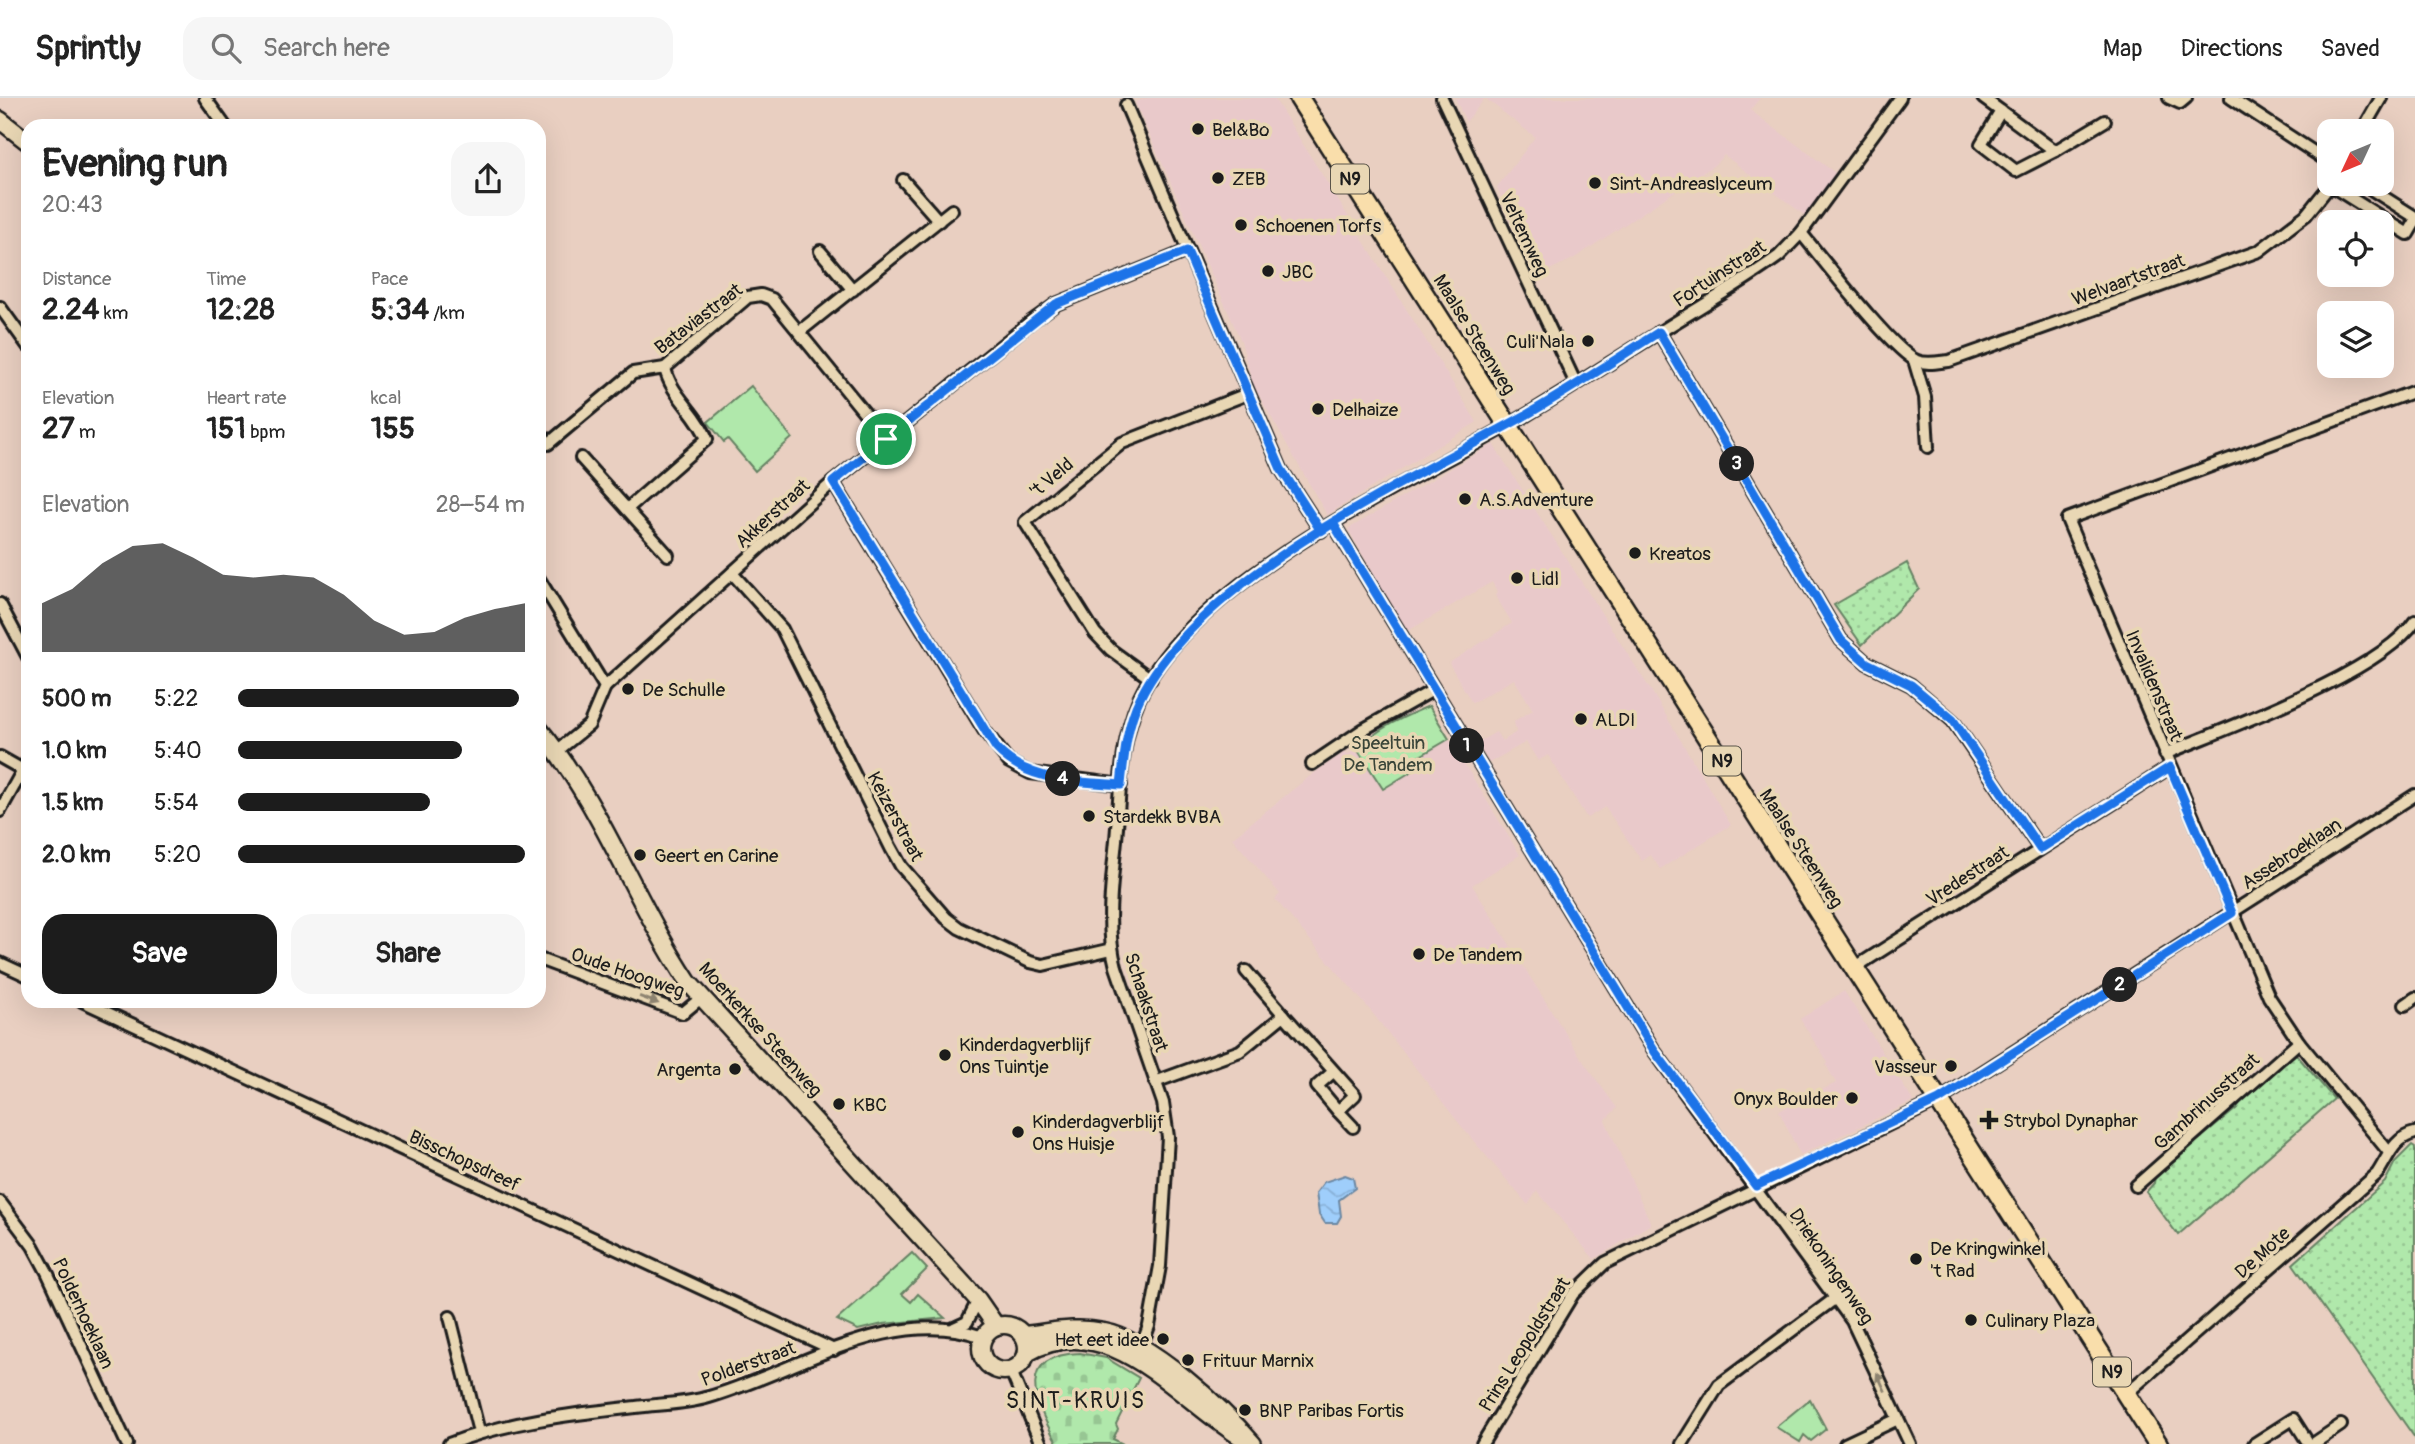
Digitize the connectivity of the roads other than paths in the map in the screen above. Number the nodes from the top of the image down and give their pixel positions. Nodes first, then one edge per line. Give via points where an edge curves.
1 (205, 98) edge
2 (1298, 98) edge
3 (1442, 98) edge
4 (1900, 98) edge
5 (1983, 98) edge
6 (2169, 98) edge
7 (2186, 98) edge
8 (2231, 98) edge
9 (2381, 98) edge
10 (1126, 105) dead end
11 (2001, 111) junction
12 (220, 119) edge
13 (2369, 119) edge
14 (0, 120) edge
15 (2105, 121) dead end
16 (21, 136) edge
17 (2055, 150) junction
18 (2317, 154) edge
19 (903, 180) dead end
20 (2321, 196) edge
21 (2347, 196) edge
22 (2380, 196) edge
23 (952, 210) dead end
24 (939, 220) junction
25 (2415, 220) edge
26 (1801, 233) junction
27 (820, 251) dead end
28 (1187, 251) junction
29 (853, 290) junction
30 (0, 307) edge
31 (799, 332) junction
32 (1659, 332) junction
33 (21, 336) edge
34 (1914, 360) junction
35 (665, 368) junction
36 (1576, 384) junction
37 (2415, 391) edge
38 (1247, 394) junction
39 (1508, 425) junction
40 (886, 439) junction
41 (546, 441) edge
42 (1928, 447) dead end
43 (581, 458) dead end
44 (833, 482) junction
45 (627, 509) junction
46 (1333, 523) junction
47 (1321, 531) junction
48 (668, 555) dead end
49 (733, 573) junction
50 (546, 590) edge
51 (0, 604) edge
52 (2415, 621) edge
53 (21, 644) edge
54 (1151, 679) junction
55 (605, 687) junction
56 (1433, 690) junction
57 (546, 738) edge
58 (557, 751) junction
59 (2165, 754) junction
60 (0, 757) edge
61 (21, 764) edge
62 (1312, 764) dead end
63 (2170, 767) junction
64 (21, 775) edge
65 (1121, 785) junction
66 (2415, 795) edge
67 (0, 811) edge
68 (2040, 849) junction
69 (2232, 913) junction
70 (1112, 949) junction
71 (546, 962) edge
72 (0, 963) edge
73 (1854, 968) junction
74 (1246, 971) dead end
75 (21, 973) edge
76 (701, 998) junction
77 (2415, 998) edge
78 (2405, 1005) dead end
79 (97, 1008) edge
80 (1284, 1016) junction
81 (2299, 1042) junction
82 (1333, 1072) junction
83 (1156, 1082) junction
84 (1939, 1100) junction
85 (1338, 1111) junction
86 (1353, 1127) dead end
87 (2415, 1133) edge
88 (2388, 1151) junction
89 (1756, 1186) junction
90 (2136, 1186) dead end
91 (0, 1202) edge
92 (1837, 1297) junction
93 (978, 1300) junction
94 (450, 1317) dead end
95 (996, 1326) junction
96 (954, 1328) junction
97 (1024, 1335) junction
98 (983, 1337) junction
99 (834, 1350) junction
100 (1027, 1353) junction
101 (1140, 1353) junction
102 (1011, 1371) junction
103 (2126, 1394) junction
104 (1898, 1419) junction
105 (2341, 1425) dead end
106 (479, 1432) junction
107 (127, 1444) edge
108 (449, 1444) edge
109 (1041, 1444) edge
110 (1253, 1444) edge
111 (1482, 1444) edge
112 (1682, 1444) edge
113 (1844, 1444) edge
114 (1910, 1444) edge
115 (2158, 1444) edge
116 (2254, 1444) edge
117 (2311, 1444) edge

1 - 12 street
2 - 39 main road, Maalse Steenweg / N9
3 - 36 street, Veltemweg
4 - 26 street, Fortuinstraat
5 - 11 street
6 - 7 street via 2180,103
8 - 18 street
9 - 13 street
10 - 28 street
11 - 17 street
11 - 17 street via 1980,144 2010,169 2023,169
14 - 16 street
15 - 17 street
19 - 24 street
20 - 34 street, Welvaartstraat via 2306,215 2259,251 1949,362
21 - 25 street via 2407,234
22 - 25 street
23 - 24 street
24 - 29 street
26 - 32 street, Fortuinstraat via 1763,268
26 - 34 street
27 - 29 street
28 - 38 street
28 - 40 street, Akkerstraat via 1056,304
29 - 31 street
30 - 33 street
31 - 35 street, Bataviastraat via 772,299 748,297
31 - 40 street, Bataviastraat
32 - 36 street, Fortuinstraat
32 - 68 street via 1841,640 1867,663 1911,685 1953,720
34 - 42 street via 1925,397
35 - 41 street, Bataviastraat via 633,373 548,444
35 - 45 street via 668,384 707,439
36 - 39 street, Fortuinstraat
37 - 59 street, Invalidenstraat via 2067,519
38 - 47 street via 1281,469
38 - 54 street, 't Veld via 1122,443 1025,522 1095,633
39 - 46 street, Schaakstraat
39 - 73 main road, Maalse Steenweg / N9
40 - 44 street, Akkerstraat
43 - 45 street
44 - 49 street, Akkerstraat
44 - 65 street via 984,730 1009,762 1030,773
45 - 48 street
46 - 47 street, Schaakstraat
46 - 56 street, Driekoningenweg
47 - 54 street, Schaakstraat via 1207,612
49 - 55 street, Akkerstraat
49 - 70 street, Keizerstraat via 782,629 891,848 932,905 959,928 1043,965
50 - 55 street
51 - 53 street
52 - 59 street via 2391,646 2328,683
54 - 65 street, Schaakstraat via 1132,718
55 - 58 street via 589,725
56 - 62 street
56 - 89 street, Driekoningenweg via 1655,1052
57 - 58 street, Moerkerkse Steenweg
58 - 76 street, Moerkerkse Steenweg via 661,937
59 - 63 street, Invalidenstraat
60 - 61 street
63 - 68 street, Vredestraat
63 - 69 street, Invalidenstraat
64 - 67 street
65 - 70 street, Schaakstraat via 1110,913
66 - 69 street, Assebroeklaan
68 - 73 street, Vredestraat
69 - 81 street, Invalidenstraat via 2273,1005
69 - 84 street, Assebroeklaan
70 - 83 street, Schaakstraat
71 -> 76 street, Oude Hoogweg via 683,1013
72 - 75 street
73 - 84 main road, Maalse Steenweg / N9
74 - 80 street
76 - 93 street, Moerkerkse Steenweg
77 - 78 street
79 - 99 street, Bisschopsdreef
80 - 82 street
80 - 83 street via 1240,1051
81 - 88 street, Invalidenstraat
81 - 90 street, Gambrinusstraat
82 - 85 street via 1317,1086
82 - 85 street via 1355,1096
83 - 101 street, Schaakstraat via 1167,1118 1168,1155 1155,1303
84 - 89 street, Prins Leopoldstraat
84 - 103 main road, Maalse Steenweg / N9
85 - 86 street
87 - 88 street, De Mote
88 - 103 street, De Mote via 2377,1174
89 - 92 street, Driekoningenweg
89 - 111 street, Prins Leopoldstraat via 1613,1258 1589,1276 1573,1294
91 - 107 street, Polderhoeklaan via 42,1263
104 -> 92 street, Driekoningenweg
92 - 112 street via 1719,1385
93 - 95 street, Moerkerkse Steenweg
93 - 96 street via 967,1322
94 - 106 street
95 - 97 street via 1011,1326
95 - 98 street
96 - 98 street, Polderstraat
96 - 99 street, Polderstraat via 907,1330
97 - 100 street
97 - 101 street via 1081,1329 1112,1333
98 - 102 street via 980,1352 989,1367
99 - 106 street, Polderstraat via 708,1398
100 - 101 street via 1050,1342
100 - 102 street
101 - 110 street via 1229,1416
102 - 109 street
103 - 115 main road, Maalse Steenweg / N9
104 - 113 street
104 - 114 street, Driekoningenweg
105 - 117 street
106 - 108 street, Polderstraat
116 - 117 street via 2293,1419

